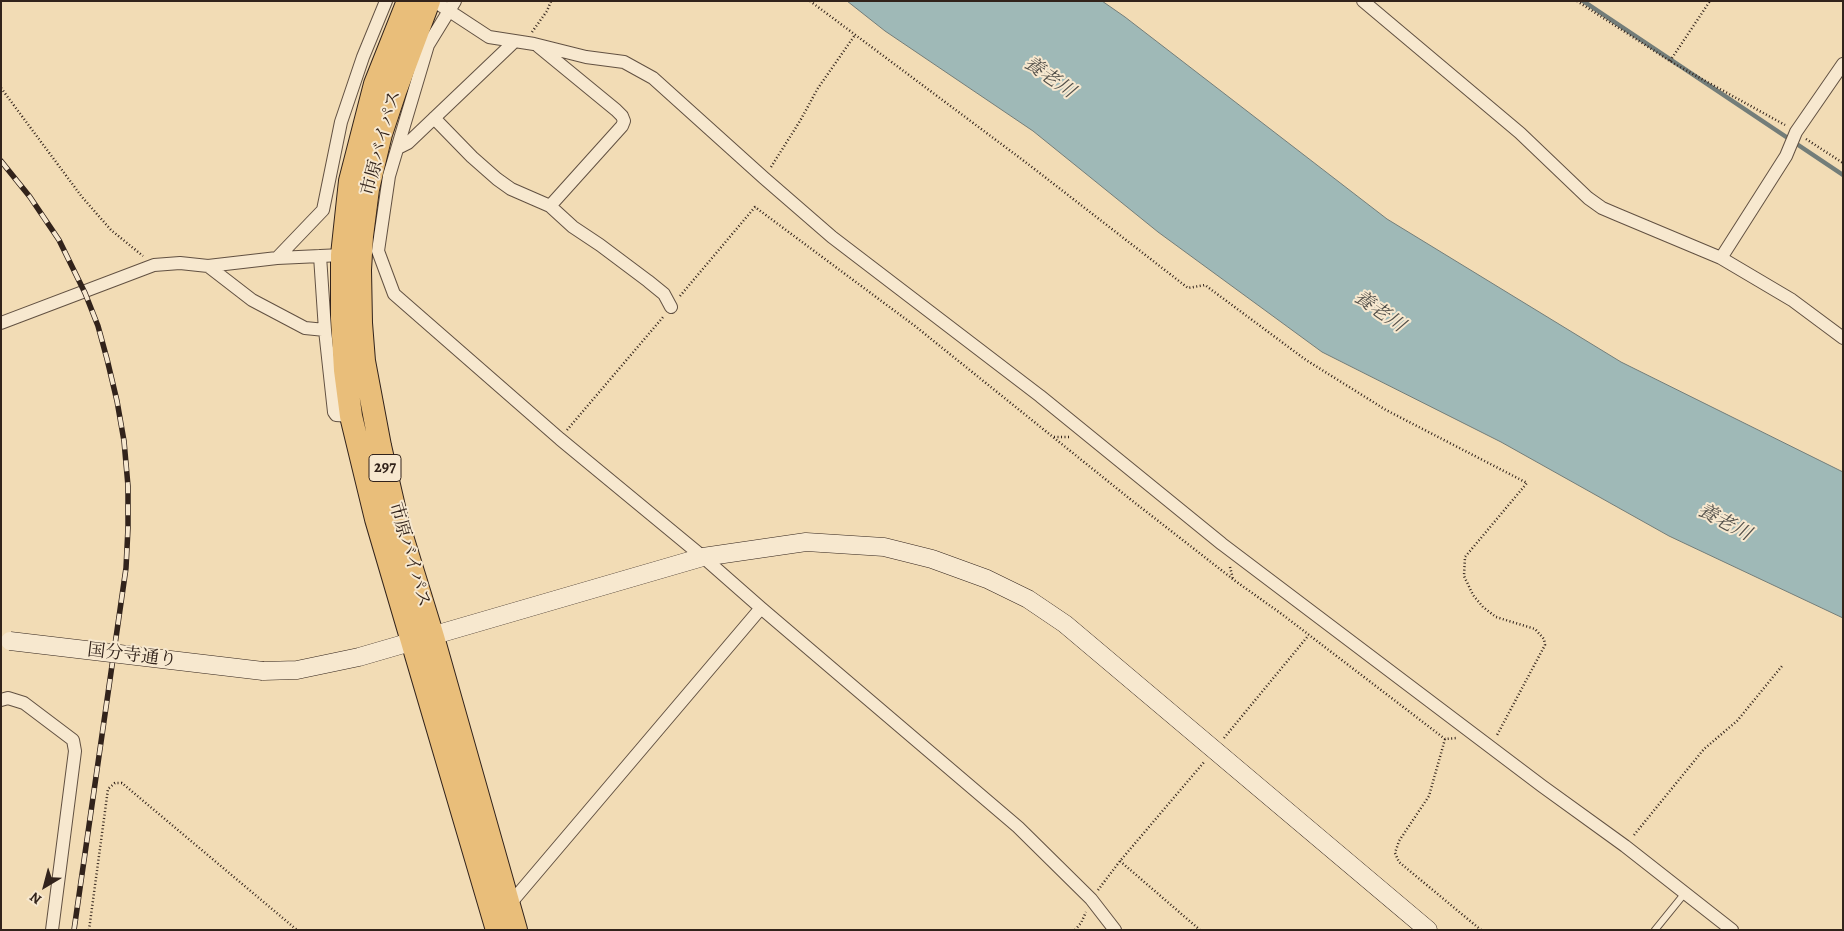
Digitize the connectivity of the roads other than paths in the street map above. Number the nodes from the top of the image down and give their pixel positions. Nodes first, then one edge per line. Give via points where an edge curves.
1 (386, 1) edge
2 (408, 1) edge
3 (429, 1) edge
4 (434, 1) edge
5 (1372, 4) edge
6 (452, 6) edge
7 (525, 42) junction
8 (1843, 64) edge
9 (434, 118) junction
10 (398, 148) junction
11 (550, 206) junction
12 (342, 255) junction
13 (320, 256) junction
14 (277, 258) junction
15 (1721, 258) junction
16 (208, 266) junction
17 (671, 307) road end
18 (1, 323) edge
19 (325, 330) junction
20 (1843, 338) edge
21 (351, 416) junction
22 (703, 557) junction
23 (761, 608) junction
24 (423, 640) junction
25 (6, 641) edge
26 (1, 700) edge
27 (1685, 893) junction
28 (510, 905) junction
29 (52, 930) edge
30 (496, 930) edge
31 (516, 930) edge
32 (1115, 930) edge
33 (1428, 930) edge
34 (1656, 930) edge
35 (1732, 930) edge

1 - 14 street via 341,122 323,210
2 - 12 highway, 市原バイパス / 297 via 375,84 350,182
3 - 24 highway, 市原バイパス / 297 via 381,134 368,189 360,270 364,361
4 - 6 street
5 - 15 street via 1520,133 1588,198 1602,208
6 - 7 street via 489,37
6 - 10 street via 428,45
7 - 9 street
7 - 11 street via 616,110 624,121
7 - 27 street via 586,57 624,62 653,78 832,237 1040,396 1222,544
8 - 15 street via 1796,132 1786,156
9 - 10 street via 408,143
9 - 11 street via 497,179 511,189
10 - 22 street via 389,176 378,251 394,294 560,439
11 - 17 street via 573,227 664,294
12 - 13 street
12 - 21 highway, 市原バイパス / 297 via 342,318
13 - 14 street
13 - 19 street
14 - 16 street
15 - 20 street via 1792,300
16 - 18 street via 154,265
16 - 19 street via 252,300 306,328
19 - 21 street via 334,412
21 - 24 highway, 市原バイパス / 297 via 376,520
22 - 23 street
22 - 24 street, 国分寺通り
22 - 33 street, 国分寺通り via 806,542 884,547 932,558 1028,599 1065,624
23 - 28 street
23 - 32 street via 1018,827 1091,899
24 - 25 street, 国分寺通り, bridge via 326,665 263,671
24 - 28 highway, 市原バイパス / 297
24 - 30 highway, 市原バイパス / 297
26 - 29 street via 8,698 24,703 73,740 75,751
27 - 34 lane
27 - 35 street
28 - 31 highway, 市原バイパス / 297

